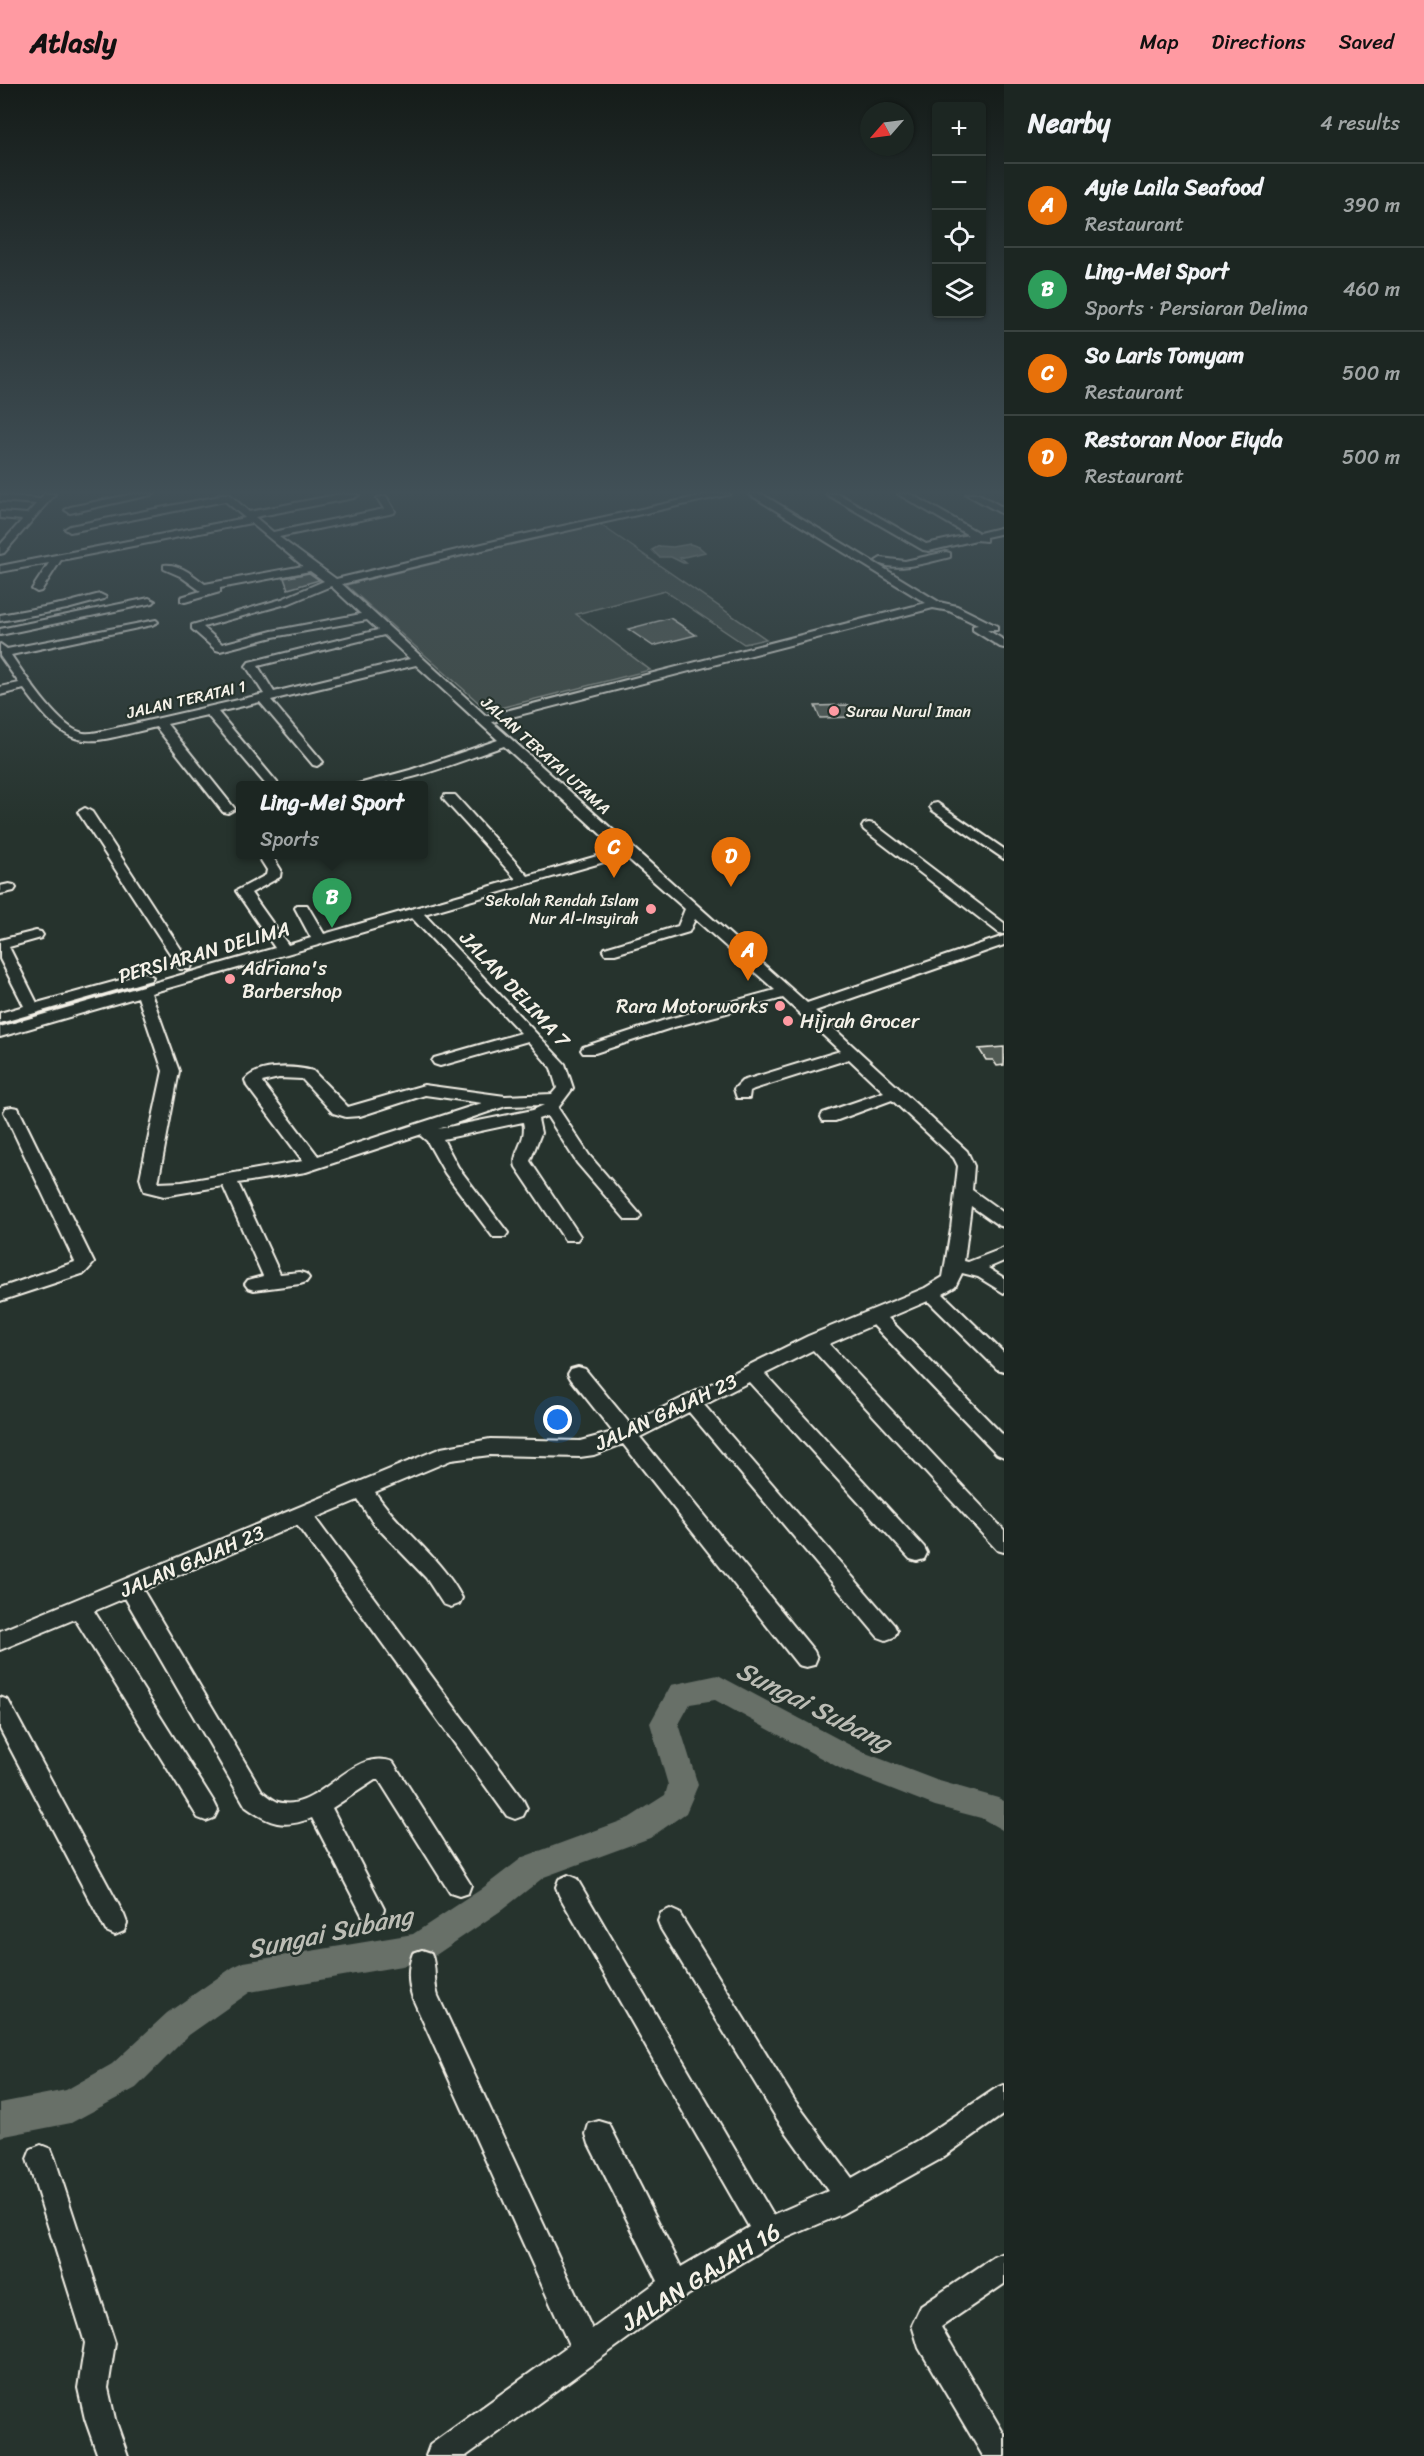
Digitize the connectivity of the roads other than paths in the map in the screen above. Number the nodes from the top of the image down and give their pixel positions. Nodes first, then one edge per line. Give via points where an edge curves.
1 (19, 605) edge
2 (71, 605) edge
3 (131, 605) edge
4 (273, 605) edge
5 (357, 605) edge
6 (932, 605) edge
7 (938, 605) edge
8 (954, 605) edge
9 (369, 616) junction
10 (4, 617) edge
11 (152, 622) dead end
12 (0, 632) edge
13 (386, 632) junction
14 (1000, 638) edge
15 (2, 650) edge
16 (418, 661) junction
17 (6, 666) edge
18 (27, 685) junction
19 (0, 691) edge
20 (267, 697) junction
21 (210, 710) junction
22 (484, 720) junction
23 (159, 722) junction
24 (507, 741) junction
25 (317, 762) dead end
26 (270, 781) edge
27 (379, 781) edge
28 (450, 798) dead end
29 (937, 807) dead end
30 (228, 809) dead end
31 (86, 812) dead end
32 (868, 826) dead end
33 (628, 851) junction
34 (1004, 855) edge
35 (267, 859) edge
36 (525, 881) junction
37 (302, 908) dead end
38 (692, 909) junction
39 (415, 913) junction
40 (1004, 930) edge
41 (36, 935) dead end
42 (1004, 939) edge
43 (320, 940) junction
44 (0, 945) edge
45 (248, 949) dead end
46 (284, 950) junction
47 (610, 951) dead end
48 (185, 966) junction
49 (143, 991) junction
50 (786, 992) junction
51 (33, 1009) junction
52 (805, 1009) junction
53 (0, 1018) edge
54 (0, 1032) edge
55 (531, 1035) junction
56 (589, 1050) dead end
57 (851, 1053) junction
58 (440, 1061) dead end
59 (743, 1094) dead end
60 (894, 1094) junction
61 (504, 1101) junction
62 (553, 1103) junction
63 (12, 1112) dead end
64 (528, 1116) junction
65 (829, 1117) dead end
66 (433, 1136) junction
67 (384, 1142) junction
68 (948, 1143) joint
69 (316, 1162) junction
70 (228, 1179) junction
71 (964, 1193) junction
72 (632, 1216) dead end
73 (1004, 1221) edge
74 (499, 1233) dead end
75 (571, 1236) dead end
76 (1004, 1254) edge
77 (962, 1267) junction
78 (300, 1278) dead end
79 (274, 1281) junction
80 (254, 1284) dead end
81 (1004, 1287) edge
82 (931, 1293) junction
83 (0, 1295) edge
84 (875, 1316) junction
85 (815, 1341) junction
86 (1004, 1364) edge
87 (751, 1372) junction
88 (578, 1374) dead end
89 (691, 1402) junction
90 (626, 1435) junction
91 (1004, 1449) edge
92 (361, 1488) junction
93 (301, 1515) junction
94 (1004, 1544) edge
95 (916, 1553) dead end
96 (130, 1587) junction
97 (451, 1598) dead end
98 (80, 1608) junction
99 (886, 1631) dead end
100 (0, 1641) edge
101 (806, 1658) dead end
102 (0, 1707) edge
103 (317, 1804) junction
104 (515, 1808) dead end
105 (206, 1810) dead end
106 (459, 1885) dead end
107 (568, 1887) dead end
108 (372, 1910) dead end
109 (670, 1921) dead end
110 (115, 1923) dead end
111 (422, 1962) dead end
112 (1004, 2098) edge
113 (599, 2134) dead end
114 (41, 2159) dead end
115 (848, 2195) junction
116 (767, 2232) junction
117 (1004, 2267) edge
118 (676, 2286) junction
119 (586, 2351) junction
120 (113, 2456) edge
121 (441, 2456) edge
122 (1000, 2456) edge

1 - 10 street
2 - 10 street
3 - 12 street
4 - 9 street via 196,627 220,648
5 - 9 street, JALAN TERATAI UTAMA
6 - 22 street
7 - 14 street via 952,608
8 - 14 street
9 - 13 street, JALAN TERATAI UTAMA
11 - 15 street
13 - 16 street, JALAN TERATAI UTAMA
13 - 20 street via 252,665
15 - 17 street, JALAN TERATAI 1
16 - 20 street, JALAN TERATAI 1
16 - 22 street, JALAN TERATAI UTAMA
17 - 18 street, JALAN TERATAI 1
18 - 19 street
18 - 23 street, JALAN TERATAI 1 via 62,726 78,736 119,732
20 - 21 street, JALAN TERATAI 1
20 - 25 street
21 - 23 street, JALAN TERATAI 1
21 - 26 street
22 - 24 street, JALAN TERATAI UTAMA
23 - 30 street
24 - 27 street
24 - 33 street, JALAN TERATAI UTAMA
28 - 36 street
29 - 34 street
31 - 48 street
32 - 40 street
33 - 36 street, PERSIARAN DELIMA
33 - 38 street, JALAN TERATAI UTAMA
35 - 46 street via 274,870 273,877 243,892
36 - 39 street, PERSIARAN DELIMA
37 - 43 street
38 - 47 street via 684,929
38 - 50 street, JALAN TERATAI UTAMA
39 - 43 street, PERSIARAN DELIMA
39 - 55 street, JALAN DELIMA 7
41 - 44 street
42 - 52 street
43 - 46 street, PERSIARAN DELIMA
44 - 51 street
45 - 48 street
46 - 49 street, PERSIARAN DELIMA
48 - 51 street
49 - 54 street, PERSIARAN DELIMA
49 - 70 street via 171,1071 150,1187 164,1190
50 - 52 street, JALAN TERATAI UTAMA
50 - 56 street via 670,1023
51 - 53 street
52 - 57 street, JALAN TERATAI UTAMA
55 - 58 street
55 - 62 street, JALAN DELIMA 7 via 564,1078 565,1088
57 - 59 street via 748,1085 742,1089
57 - 60 street, JALAN TERATAI UTAMA
60 - 65 street
60 - 68 street, JALAN TERATAI UTAMA
61 - 62 street
61 - 67 street
61 - 69 street via 424,1090 346,1112 307,1074 288,1073 253,1080
62 - 64 street
62 - 72 street via 582,1159
63 - 83 street via 85,1263 79,1269
64 - 66 street
64 - 75 street via 534,1130 522,1161 524,1167
66 - 67 street
66 - 74 street via 451,1169
67 - 69 street
68 - 71 street, JALAN GAJAH 23 via 966,1166
69 - 70 street
70 - 79 street
71 - 73 street
71 - 77 street, JALAN GAJAH 23
76 - 77 street
77 - 81 street via 984,1273
77 - 82 street, JALAN GAJAH 23 via 949,1283
78 - 79 street
79 - 80 street
82 - 84 street, JALAN GAJAH 23
82 - 86 street
84 - 85 street, JALAN GAJAH 23
84 - 91 street
85 - 87 street, JALAN GAJAH 23
85 - 94 street
87 - 89 street, JALAN GAJAH 23
87 - 95 street
88 - 90 street
89 - 90 street, JALAN GAJAH 23
89 - 99 street
90 - 92 street, JALAN GAJAH 23 via 580,1449 490,1447 448,1453
90 - 101 street
92 - 93 street, JALAN GAJAH 23
92 - 97 street via 380,1517 433,1572
93 - 96 street, JALAN GAJAH 23
93 - 104 street
96 - 98 street, JALAN GAJAH 23
96 - 103 street via 254,1799 263,1809 276,1814 290,1814
98 - 100 street, JALAN GAJAH 23
98 - 105 street
102 - 110 street
103 - 106 street via 374,1769 386,1769
103 - 108 street
107 - 116 street
109 - 115 street via 786,2110
111 - 119 street via 426,1999
112 - 115 street, JALAN GAJAH 16 via 929,2150
113 - 118 street
114 - 120 street via 100,2343 94,2393
115 - 116 street, JALAN GAJAH 16
116 - 118 street, JALAN GAJAH 16
117 - 122 street via 931,2316 926,2325 929,2338
118 - 119 street, JALAN GAJAH 16
119 - 121 street, JALAN GAJAH 16

